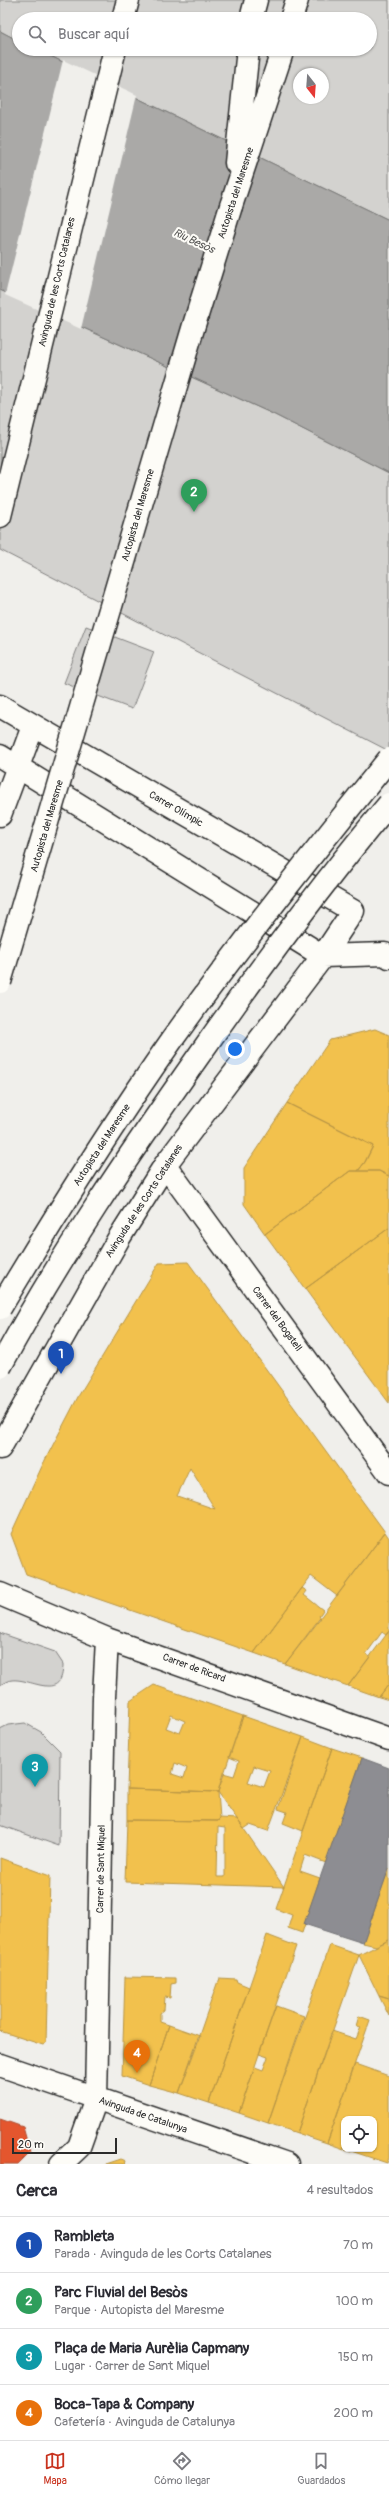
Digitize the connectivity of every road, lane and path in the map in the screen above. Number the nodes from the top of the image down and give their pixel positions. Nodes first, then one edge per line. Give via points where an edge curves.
1 (128, 0) edge
2 (297, 0) edge
3 (125, 12) edge
4 (293, 12) edge
5 (113, 56) edge
6 (247, 56) edge
7 (280, 56) edge
8 (231, 206) junction
9 (0, 516) edge
10 (0, 706) edge
11 (33, 726) junction
12 (0, 756) edge
13 (389, 759) edge
14 (18, 767) junction
15 (389, 804) edge
16 (0, 815) edge
17 (313, 899) junction
18 (353, 911) joint
19 (323, 956) junction
20 (389, 957) edge
21 (224, 968) junction
22 (0, 982) edge
23 (165, 1165) junction
24 (0, 1308) edge
25 (0, 1367) edge
26 (0, 1448) edge
27 (389, 1473) edge
28 (0, 1594) edge
29 (107, 1639) junction
30 (389, 1739) edge
31 (0, 2065) edge
32 (96, 2099) junction
33 (61, 2164) edge
34 (287, 2164) edge

1 - 3 main road
2 - 4 main road
5 - 9 main road, Avinguda de les Corts Catalanes
6 - 8 main road
7 - 8 main road, Autopista del Maresme
8 - 22 main road, Autopista del Maresme, bridge
10 - 11 main road, Carrer Olímpic
11 - 14 main road
11 - 18 main road, Carrer Olímpic
12 - 14 main road
13 - 21 main road, Autopista del Maresme, bridge via 289,882
14 - 16 main road
14 - 19 main road
15 - 17 main road, bridge via 343,858
17 - 21 main road, bridge
17 - 25 main road, bridge via 241,995 126,1158
18 - 19 main road, Avinguda de les Corts Catalanes
19 - 20 main road via 385,954
19 - 23 main road, Avinguda de les Corts Catalanes
21 - 24 main road, Autopista del Maresme, bridge via 123,1110
23 - 26 main road, Avinguda de les Corts Catalanes via 119,1238
23 - 27 main road, Carrer del Bogatell
28 - 29 main road, Carrer de Ricard
29 - 30 main road, Carrer de Ricard
29 - 32 main road, Carrer de Sant Miquel
31 - 32 main road, Avinguda de Catalunya
32 - 33 main road, Carrer de Sant Miquel via 78,2147
32 - 34 main road, Avinguda de Catalunya

